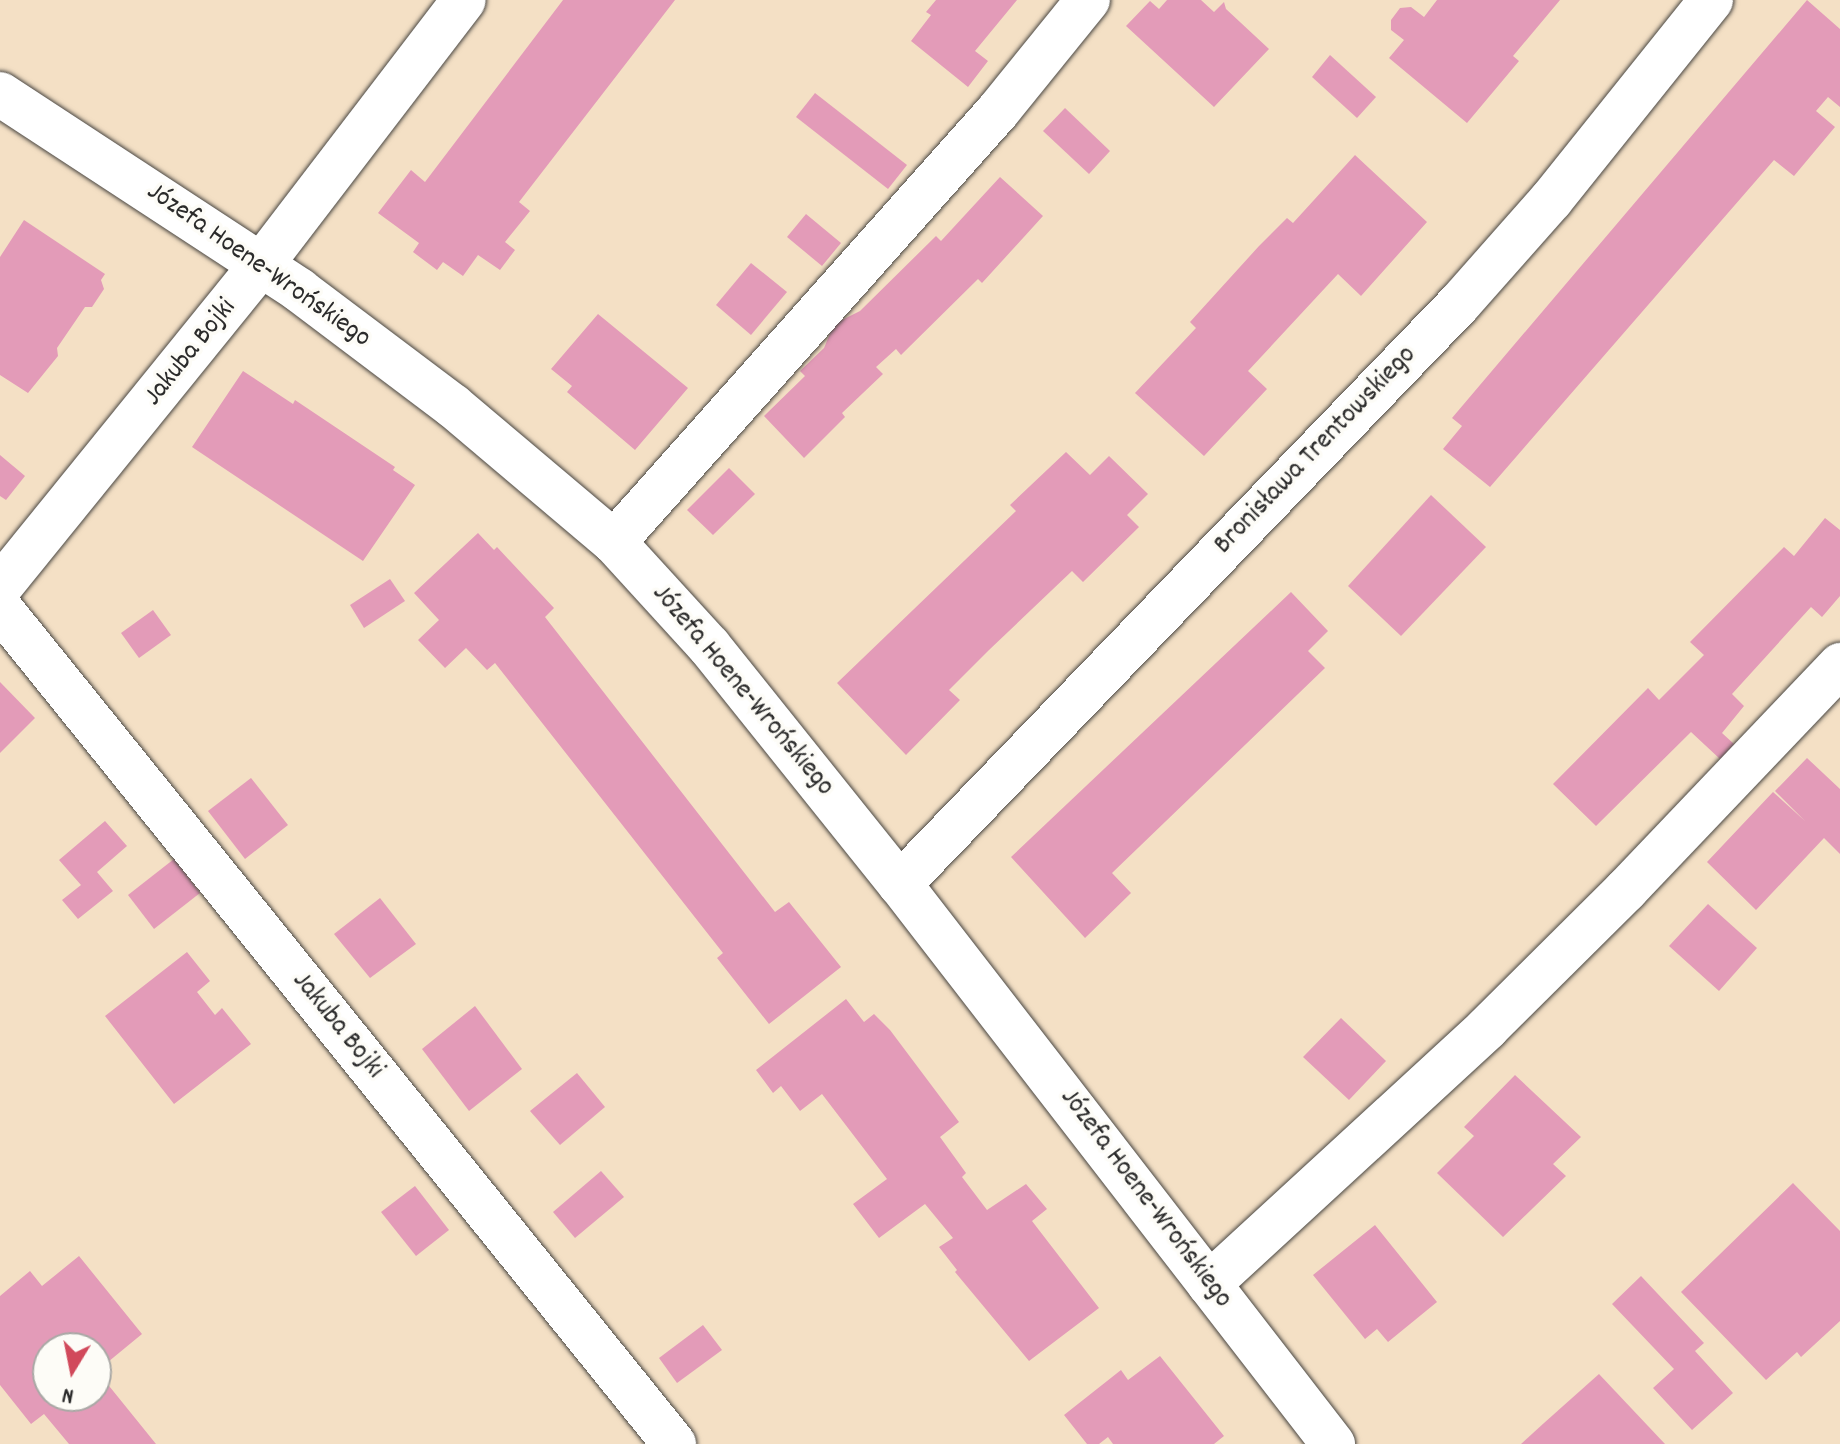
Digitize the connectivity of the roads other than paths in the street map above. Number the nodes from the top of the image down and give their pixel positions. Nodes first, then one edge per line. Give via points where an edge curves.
1 (464, 0) edge
2 (1088, 0) edge
3 (1711, 0) edge
4 (0, 94) edge
5 (262, 264) junction
6 (614, 542) junction
7 (0, 587) edge
8 (0, 608) edge
9 (1840, 665) edge
10 (900, 884) junction
11 (1209, 1284) junction
12 (674, 1444) edge
13 (1333, 1444) edge

1 - 5 street, Jakuba Bojki
2 - 6 street via 998,111
3 - 10 street, Bronisława Trentowskiego via 1479,282
4 - 5 street, Józefa Hoene-Wrońskiego
5 - 6 street, Józefa Hoene-Wrońskiego via 453,406
5 - 7 street, Jakuba Bojki
6 - 10 street, Józefa Hoene-Wrońskiego via 709,646
8 - 12 street, Jakuba Bojki
9 - 11 street via 1487,1028
10 - 11 street, Józefa Hoene-Wrońskiego
11 - 13 street, Józefa Hoene-Wrońskiego

